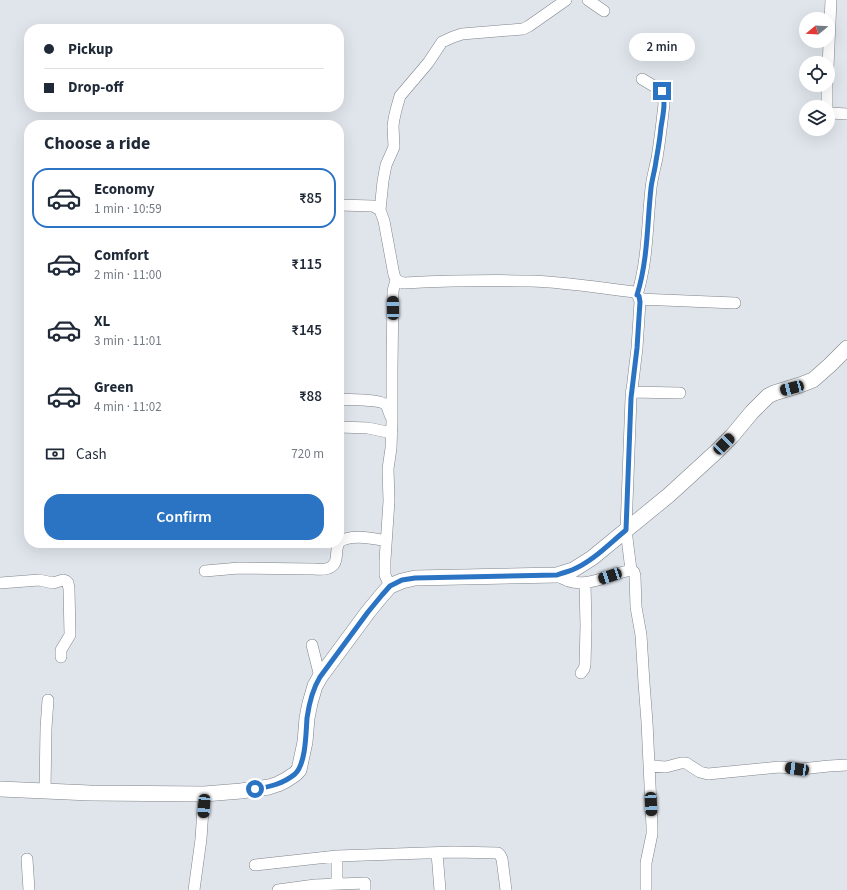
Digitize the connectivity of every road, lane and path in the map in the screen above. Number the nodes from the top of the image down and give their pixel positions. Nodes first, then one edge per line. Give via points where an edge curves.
1 (566, 0) edge
2 (588, 0) edge
3 (831, 0) edge
4 (604, 11) dead end
5 (828, 56) edge
6 (642, 79) dead end
7 (835, 113) edge
8 (847, 114) edge
9 (344, 205) edge
10 (380, 210) junction
11 (396, 280) junction
12 (638, 297) junction
13 (735, 303) dead end
14 (847, 348) edge
15 (632, 392) junction
16 (680, 393) dead end
17 (344, 398) edge
18 (344, 427) edge
19 (392, 427) junction
20 (626, 530) junction
21 (344, 540) edge
22 (386, 541) junction
23 (337, 548) edge
24 (631, 570) junction
25 (205, 571) dead end
26 (557, 575) junction
27 (0, 582) edge
28 (585, 583) junction
29 (390, 586) junction
30 (312, 645) dead end
31 (61, 657) dead end
32 (581, 674) dead end
33 (320, 677) junction
34 (48, 700) dead end
35 (847, 765) edge
36 (650, 766) junction
37 (0, 789) edge
38 (45, 791) junction
39 (204, 794) junction
40 (437, 853) junction
41 (337, 856) junction
42 (27, 859) dead end
43 (255, 865) dead end
44 (337, 884) junction
45 (29, 890) edge
46 (194, 890) edge
47 (278, 890) edge
48 (365, 890) edge
49 (440, 890) edge
50 (506, 890) edge
51 (646, 890) edge

1 - 10 street via 523,29 462,34 440,44 428,63 400,96 393,126 394,147 386,165
2 - 4 street
3 - 5 street
6 - 12 street via 662,91 664,104
7 - 8 street
9 - 10 street via 373,206
10 - 11 street
11 - 12 street via 404,283 532,281 634,292
11 - 19 street via 393,291
12 - 13 street
12 - 15 street via 640,302
14 - 20 street via 813,380 768,396 702,466
15 - 16 street
15 - 20 street
17 - 19 street via 385,404
18 - 19 street
19 - 22 street
20 - 24 street
20 - 26 street via 585,563
21 - 22 street via 369,538
22 - 29 street via 385,575
23 - 25 street via 336,561 332,567 322,570 239,568
24 - 28 street
24 - 36 street via 635,576 636,607 641,635
26 - 28 street via 565,580
26 - 29 street via 415,578 402,580
27 - 31 street via 39,580 52,583 63,580 68,583 70,636 61,650
28 - 32 street via 585,665
29 - 33 street
30 - 33 street
33 - 39 street via 310,703 299,770 286,780 269,787
34 - 38 street
35 - 36 street via 801,769 779,767 708,774 686,763 666,767
36 - 51 street via 652,827 646,863
37 - 38 street
38 - 39 street
39 - 46 street
40 - 41 street
40 - 49 street
40 - 50 street via 498,853 502,858
41 - 43 street
41 - 44 street
42 - 45 street
44 - 47 street
44 - 48 street via 365,884

